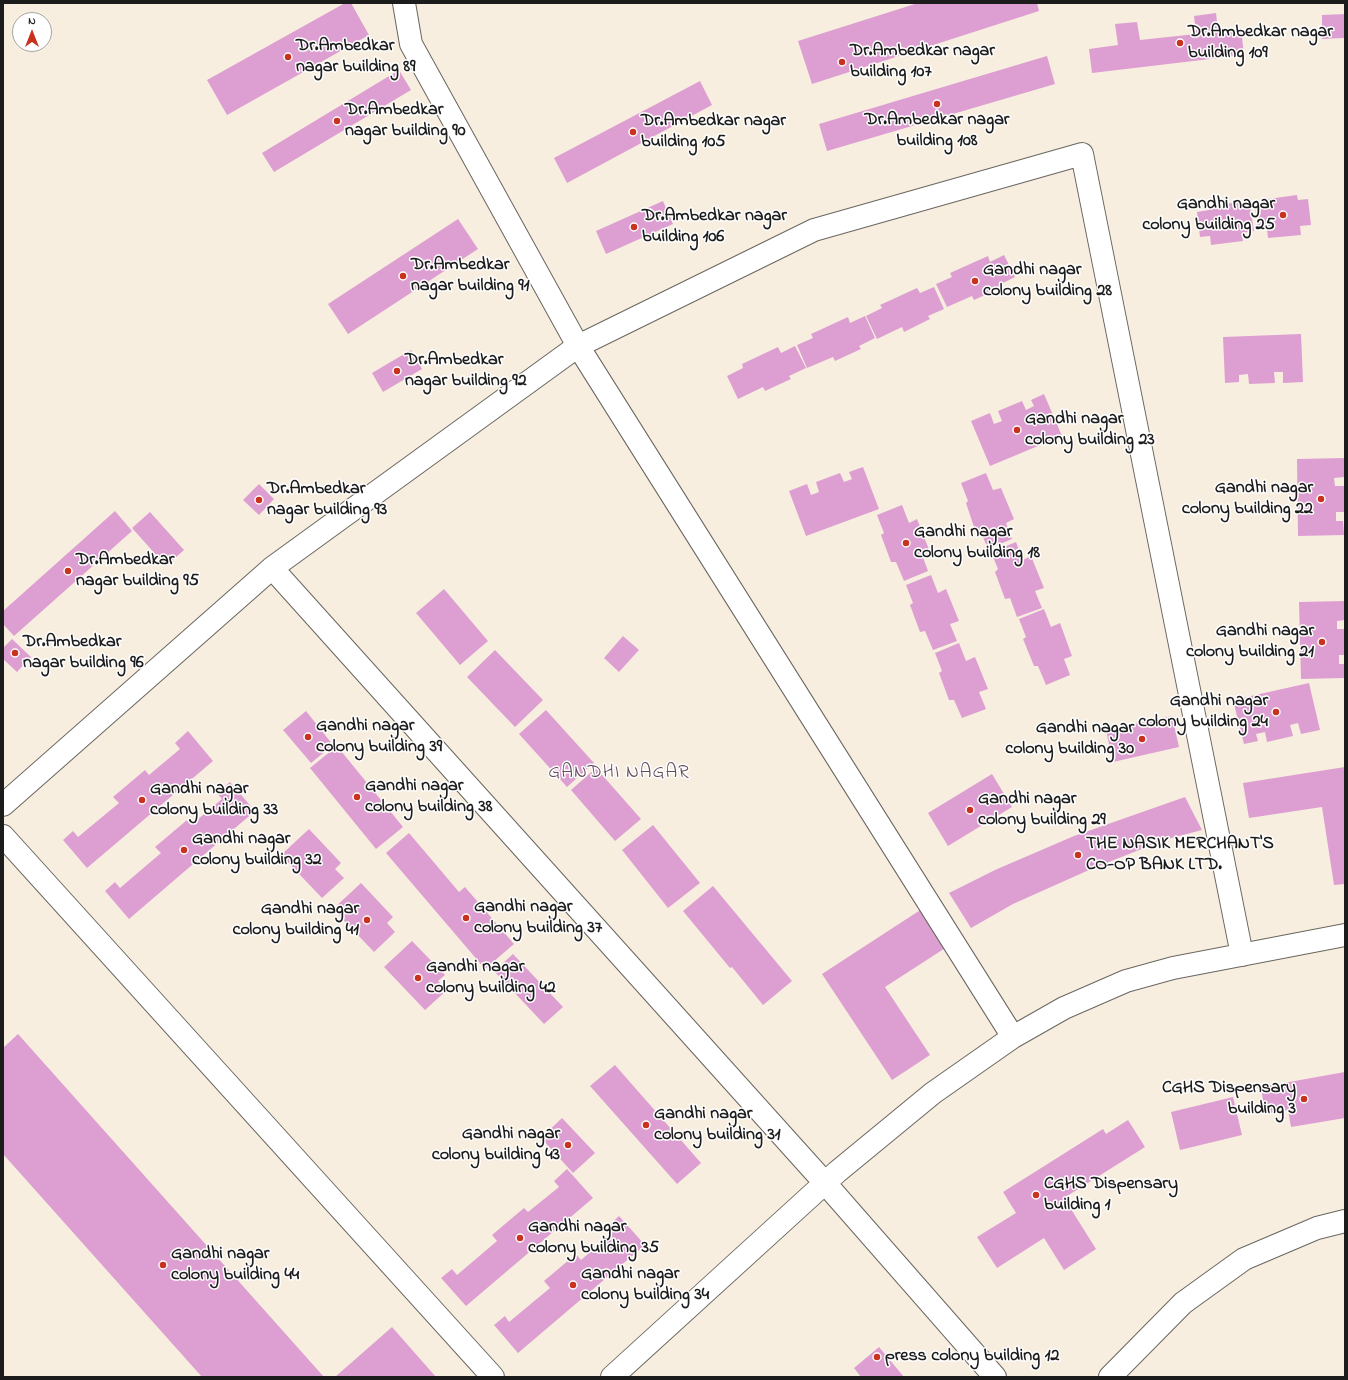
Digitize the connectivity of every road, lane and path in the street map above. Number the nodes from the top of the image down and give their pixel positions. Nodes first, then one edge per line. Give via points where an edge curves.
1 (404, 3) edge
2 (578, 346) junction
3 (272, 568) junction
4 (3, 805) edge
5 (3, 836) edge
6 (1345, 935) edge
7 (1242, 955) junction
8 (1014, 1037) junction
9 (825, 1183) junction
10 (1345, 1221) edge
11 (494, 1377) edge
12 (612, 1377) edge
13 (995, 1377) edge
14 (1110, 1377) edge

1 - 2 street via 411,44
2 - 3 street
2 - 7 street via 814,230 1082,154
2 - 8 street
3 - 4 street
3 - 9 street
5 - 11 street
6 - 7 street
7 - 8 street via 1173,968 1126,981 1064,1008
8 - 9 street via 933,1093
9 - 12 street
9 - 13 street
10 - 14 street via 1317,1228 1244,1259 1183,1303

